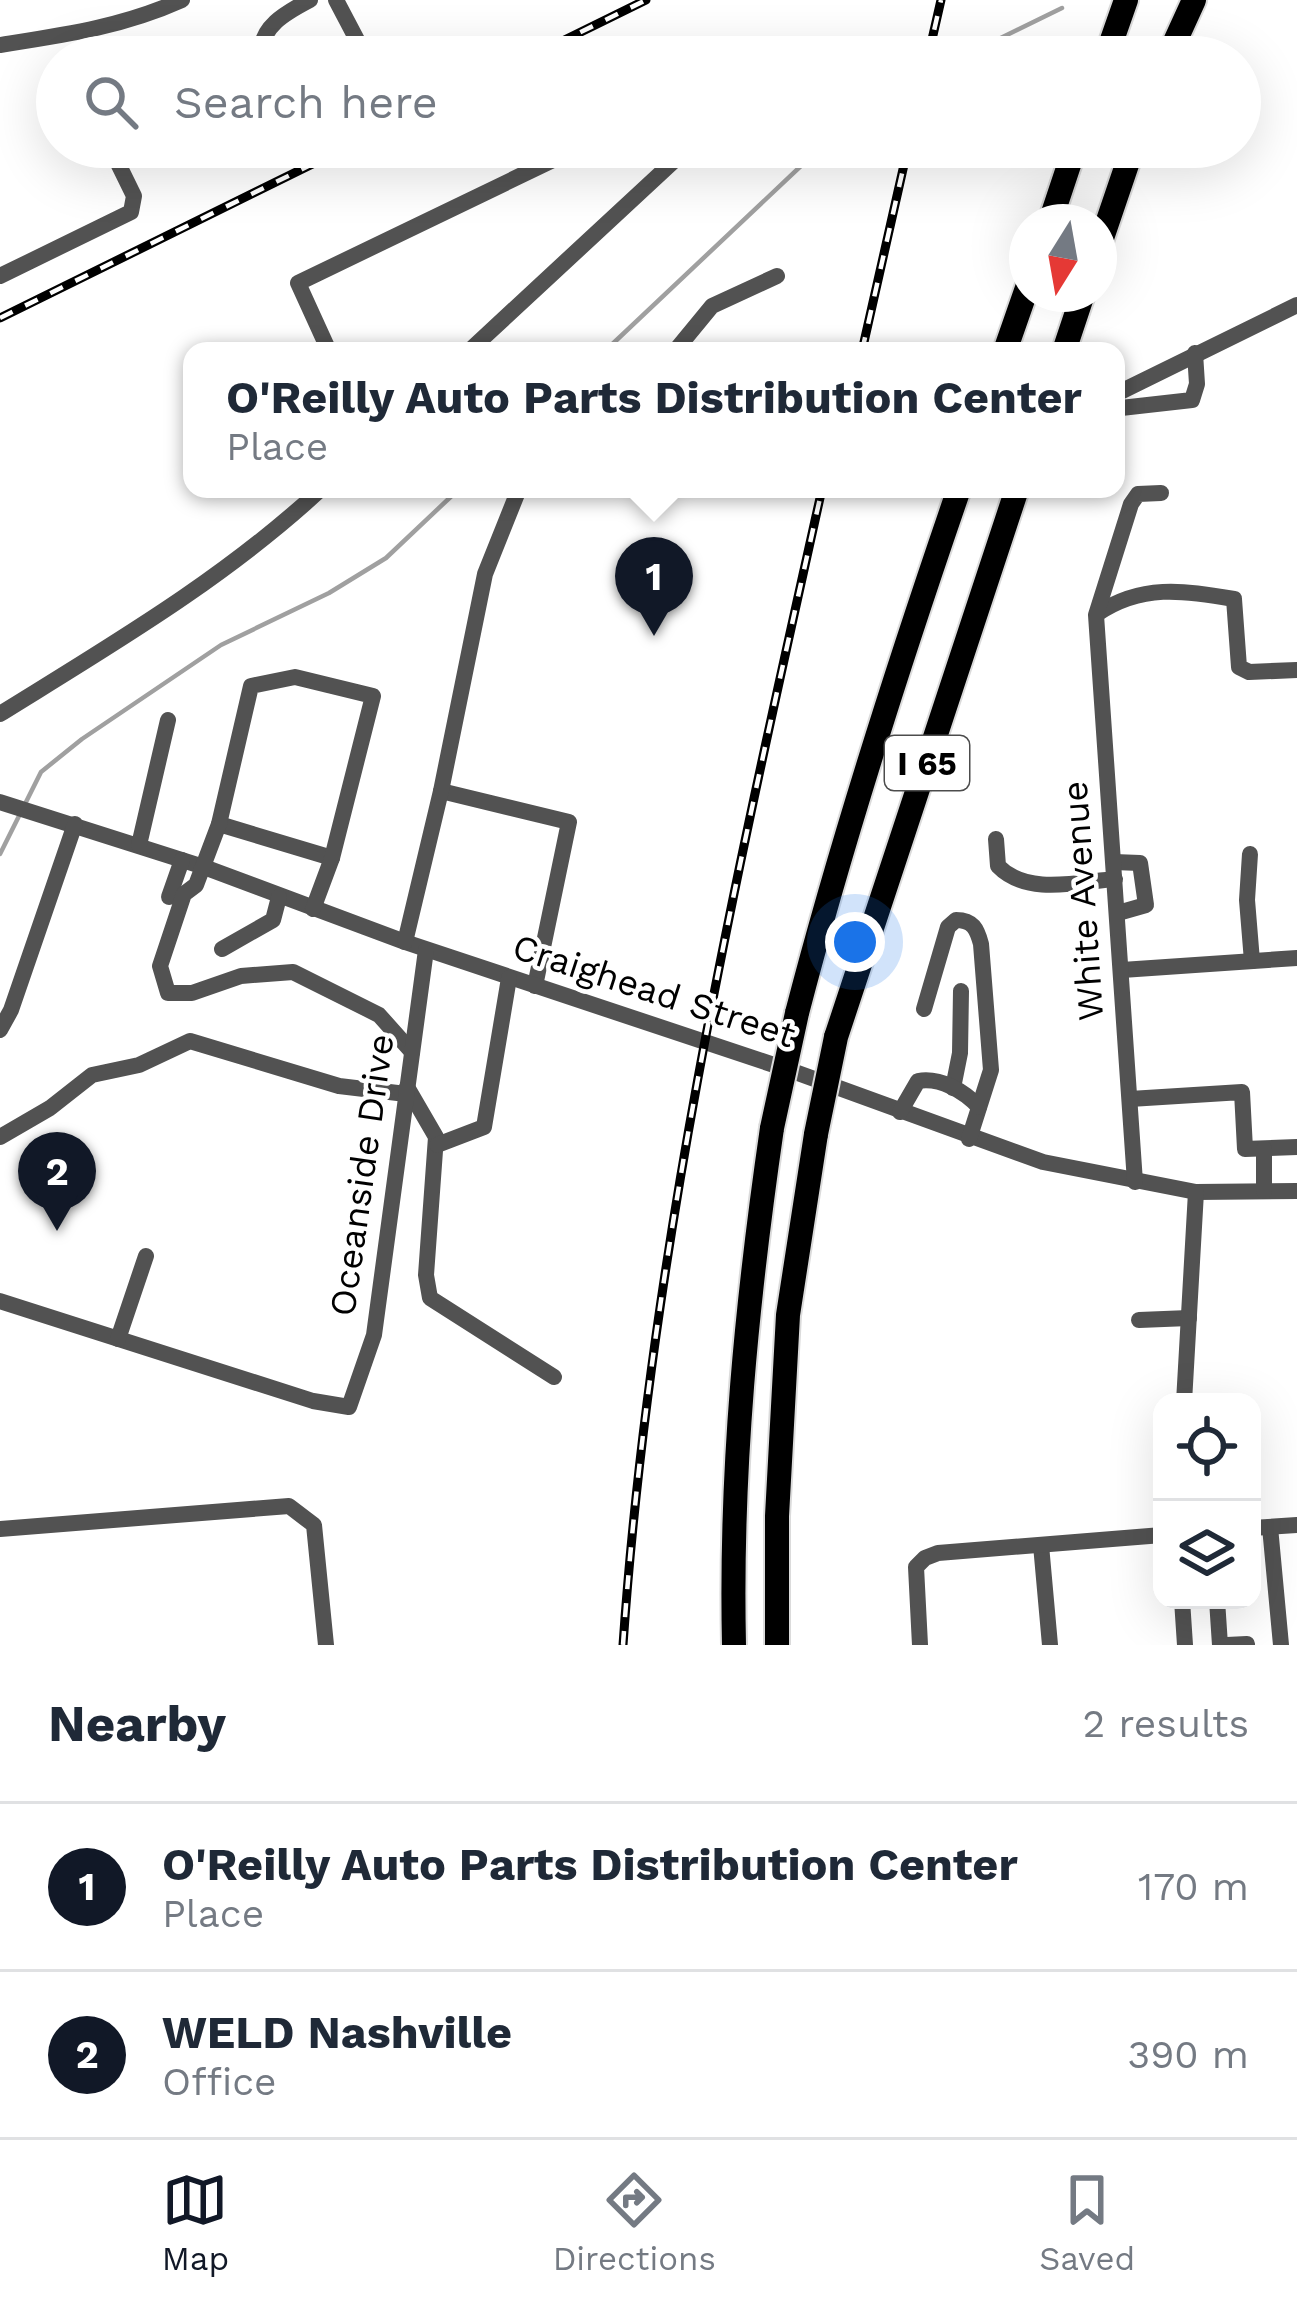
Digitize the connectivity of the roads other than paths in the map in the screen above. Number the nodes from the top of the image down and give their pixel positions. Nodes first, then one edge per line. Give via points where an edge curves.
1 (182, 0) edge
2 (310, 0) edge
3 (336, 0) edge
4 (1114, 0) edge
5 (1126, 0) edge
6 (1182, 0) edge
7 (1194, 0) edge
8 (151, 7) edge
9 (62, 36) edge
10 (264, 36) edge
11 (355, 36) edge
12 (1107, 36) edge
13 (1111, 36) edge
14 (1172, 36) edge
15 (1176, 36) edge
16 (36, 40) edge
17 (0, 45) edge
18 (120, 168) edge
19 (536, 168) edge
20 (666, 168) edge
21 (1068, 168) edge
22 (1125, 168) edge
23 (1056, 204) edge
24 (1113, 204) edge
25 (776, 275) dead end
26 (0, 276) edge
27 (1297, 305) edge
28 (1019, 312) edge
29 (1077, 312) edge
30 (325, 342) edge
31 (480, 342) edge
32 (682, 342) edge
33 (1008, 342) edge
34 (1067, 342) edge
35 (1195, 353) junction
36 (1125, 397) edge
37 (1125, 401) edge
38 (1161, 493) dead end
39 (311, 498) edge
40 (515, 498) edge
41 (955, 498) edge
42 (1015, 498) edge
43 (1096, 615) junction
44 (1297, 670) edge
45 (0, 714) edge
46 (168, 720) dead end
47 (441, 791) junction
48 (0, 802) edge
49 (69, 823) junction
50 (219, 824) junction
51 (997, 839) dead end
52 (139, 845) junction
53 (1250, 854) dead end
54 (332, 857) junction
55 (182, 860) junction
56 (204, 867) junction
57 (1114, 870) junction
58 (169, 897) dead end
59 (279, 897) junction
60 (313, 909) junction
61 (1118, 913) junction
62 (405, 942) junction
63 (222, 949) dead end
64 (426, 950) junction
65 (1297, 958) edge
66 (1252, 961) junction
67 (1123, 970) junction
68 (509, 978) junction
69 (535, 986) junction
70 (962, 991) dead end
71 (924, 1009) dead end
72 (0, 1030) edge
73 (412, 1052) junction
74 (952, 1088) junction
75 (407, 1090) junction
76 (1130, 1099) junction
77 (979, 1107) junction
78 (900, 1112) junction
79 (0, 1137) edge
80 (970, 1139) junction
81 (436, 1145) junction
82 (1297, 1147) edge
83 (1264, 1149) junction
84 (1135, 1182) junction
85 (1297, 1191) edge
86 (1196, 1192) junction
87 (1264, 1192) junction
88 (146, 1256) dead end
89 (0, 1301) edge
90 (1189, 1318) junction
91 (1139, 1320) dead end
92 (118, 1339) junction
93 (554, 1378) dead end
94 (1185, 1393) edge
95 (1297, 1525) edge
96 (1261, 1527) edge
97 (0, 1529) edge
98 (1153, 1536) edge
99 (1041, 1545) junction
100 (1183, 1609) edge
101 (1218, 1609) edge
102 (1247, 1644) edge
103 (326, 1645) edge
104 (734, 1645) edge
105 (777, 1645) edge
106 (920, 1645) edge
107 (1050, 1645) edge
108 (1185, 1645) edge
109 (1224, 1645) edge
110 (1281, 1645) edge

1 - 8 street
2 - 10 street
3 - 11 street
4 - 12 highway
5 - 13 highway
6 - 14 highway
7 - 15 highway
8 - 9 street via 96,32
16 - 17 street
18 - 26 street via 134,196 131,212
19 - 30 street via 298,283
20 - 31 street
21 - 23 highway
22 - 24 highway
25 - 32 street via 712,306
27 - 35 street
28 - 33 highway
29 - 34 highway
35 - 36 street
35 - 37 street via 1192,400
38 - 43 street via 1138,494 1131,504
39 - 45 street via 155,618
40 - 47 street via 485,574
41 - 104 highway, I 65, bridge via 882,711 796,1013 772,1128 744,1331
42 - 105 highway, I 65, bridge via 836,1037 788,1316
43 - 44 street via 1143,594 1234,599 1239,667
43 - 57 street, White Avenue
46 - 52 street
47 - 62 street
47 - 69 street via 569,822
48 - 49 street, Craighead Street
49 - 52 street, Craighead Street
49 - 72 street
50 - 54 street
50 - 54 street via 251,686 295,676 373,696
50 - 56 street
51 - 57 street via 998,866 1024,882
52 - 55 street, Craighead Street
53 - 66 street
54 - 60 street
55 - 56 street, Craighead Street
55 - 58 street
56 - 59 street, Craighead Street
56 - 73 street via 184,894 160,966 168,993 293,972 379,1015
57 - 61 street, White Avenue
57 - 61 street via 1140,863 1146,905
59 - 60 street, Craighead Street
59 - 63 street via 273,920
60 - 62 street, Craighead Street
61 - 67 street, White Avenue
62 - 64 street, Craighead Street
64 - 68 street, Craighead Street
64 - 73 street, Oceanside Drive
65 - 66 street
66 - 67 street
67 - 76 street, White Avenue
68 - 69 street, Craighead Street
68 - 81 street via 484,1127
69 - 78 street, Craighead Street
70 - 74 street
71 - 77 street via 948,927 964,920 978,930 987,1005 992,1070
73 - 75 street, Oceanside Drive
74 - 77 street
74 - 78 street via 918,1081
75 - 79 street via 339,1087 190,1041 139,1066 92,1076
75 - 81 street
75 - 92 street, Oceanside Drive via 374,1335 349,1407
76 - 83 street via 1242,1092 1245,1149
76 - 84 street, White Avenue
77 - 80 street
78 - 80 street, Craighead Street
80 - 84 street, Craighead Street
81 - 93 street via 430,1298
82 - 83 street
83 - 87 street
84 - 86 street, Craighead Street
85 - 87 street, Craighead Street
86 - 87 street, Craighead Street
86 - 90 street
88 - 92 street
89 - 92 street
90 - 91 street
90 - 94 street
95 - 96 street
96 - 110 street
97 - 103 street via 289,1506 314,1525
98 - 99 street
99 - 106 street via 926,1558 916,1567
99 - 107 street
100 - 108 street
101 - 109 street
102 - 109 street

